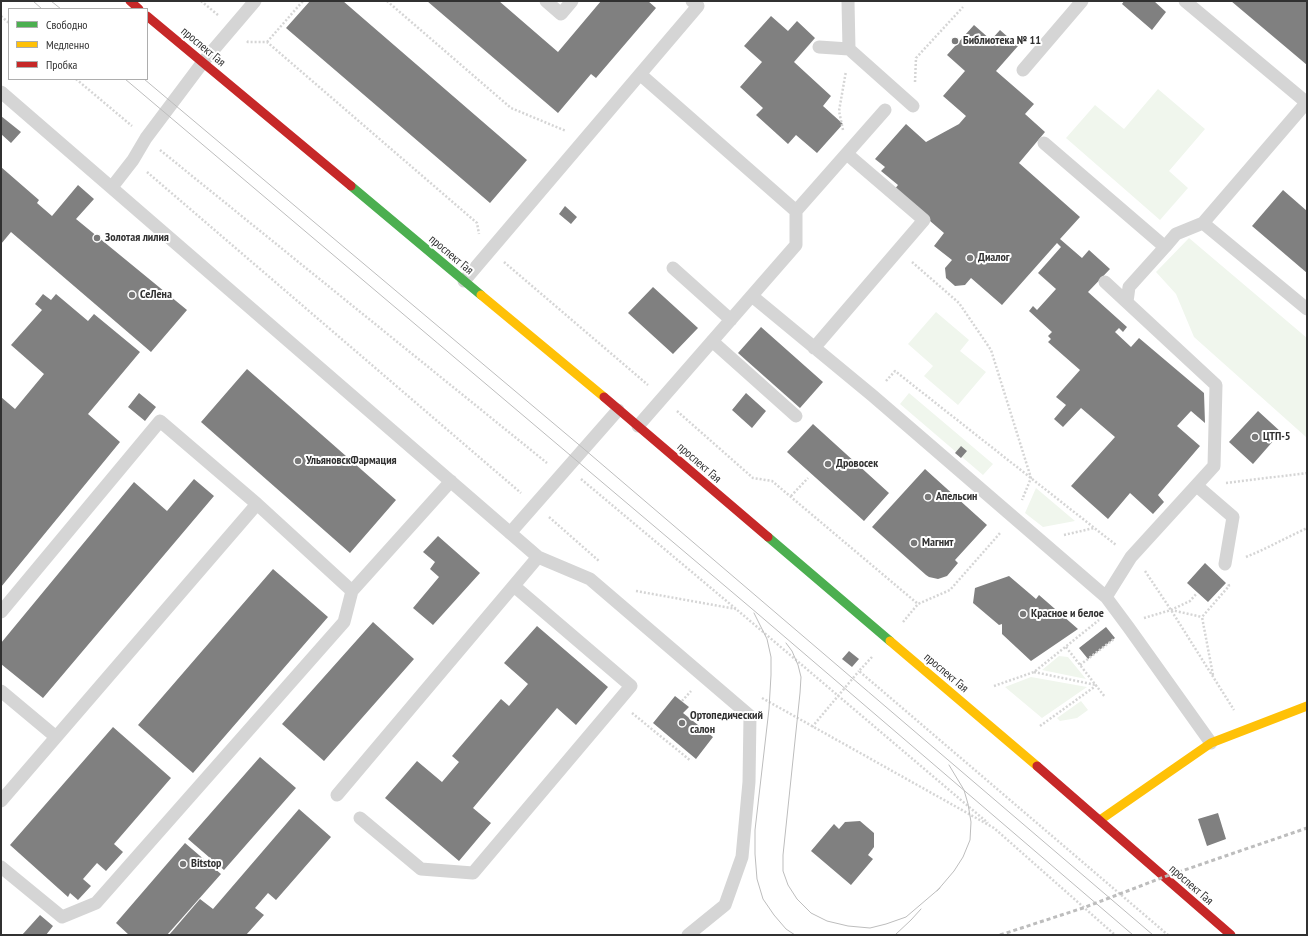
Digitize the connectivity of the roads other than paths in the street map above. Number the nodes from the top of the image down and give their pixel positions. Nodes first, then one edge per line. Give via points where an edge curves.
1 (130, 1) edge
2 (255, 1) edge
3 (546, 1) edge
4 (572, 1) edge
5 (848, 1) edge
6 (1082, 1) edge
7 (1185, 1) edge
8 (696, 3) edge
9 (138, 8) edge
10 (148, 17) edge
11 (819, 47) dead end
12 (849, 49) junction
13 (203, 62) junction
14 (1023, 70) dead end
15 (641, 75) junction
16 (1, 92) edge
17 (1307, 103) edge
18 (913, 106) road end
19 (885, 110) dead end
20 (1044, 143) dead end
21 (847, 154) junction
22 (112, 187) junction
23 (796, 211) junction
24 (1203, 223) junction
25 (1165, 247) junction
26 (673, 268) dead end
27 (464, 281) junction
28 (1105, 282) dead end
29 (752, 296) junction
30 (1127, 302) junction
31 (1307, 309) edge
32 (731, 320) junction
33 (712, 342) junction
34 (814, 348) junction
35 (618, 410) junction
36 (796, 416) dead end
37 (638, 426) junction
38 (451, 481) junction
39 (1197, 486) junction
40 (257, 504) junction
41 (510, 533) junction
42 (538, 557) junction
43 (1225, 564) road end
44 (514, 586) junction
45 (352, 591) junction
46 (1106, 597) junction
47 (1, 612) edge
48 (1, 691) edge
49 (1307, 706) edge
50 (56, 737) junction
51 (1211, 743) junction
52 (337, 795) dead end
53 (1, 801) edge
54 (360, 818) dead end
55 (1100, 820) junction
56 (1, 867) edge
57 (688, 935) edge
58 (1231, 935) edge

1 - 9 main road
2 - 13 lane
3 - 4 lane via 561,14
5 - 12 lane
6 - 14 lane
7 - 17 lane
8 - 15 lane
10 - 13 main road, проспект Гая
11 - 12 lane
12 - 18 lane
13 - 22 lane
13 - 27 main road, проспект Гая
15 - 23 lane
15 - 27 lane
16 - 22 lane
17 - 24 lane
19 - 21 lane
20 - 25 lane
21 - 23 lane
21 - 34 lane via 924,220
22 - 38 lane
23 - 29 lane via 796,245
24 - 25 lane via 1176,234
24 - 31 lane
25 - 30 lane via 1129,287
26 - 32 lane
27 - 35 main road, проспект Гая
28 - 30 lane
29 - 32 lane
29 - 34 lane
30 - 39 lane via 1216,385 1214,466
32 - 33 lane
33 - 36 lane
33 - 37 lane
34 - 46 lane
35 - 37 main road, проспект Гая
35 - 41 lane
37 - 55 main road, проспект Гая
38 - 41 lane
38 - 45 lane
39 - 43 lane via 1233,517
39 - 46 lane via 1131,557
40 - 45 lane
40 - 47 lane via 160,421
40 - 50 lane
41 - 42 lane
42 - 44 lane
42 - 57 lane via 590,579 750,716 749,782 742,857 726,905
44 - 52 lane
44 - 54 lane via 631,686 472,873 421,869
45 - 56 lane via 344,622 96,903 62,917
46 - 51 lane
48 - 50 lane
49 - 51 main road
50 - 53 lane
51 - 55 main road
55 - 58 main road, проспект Гая

